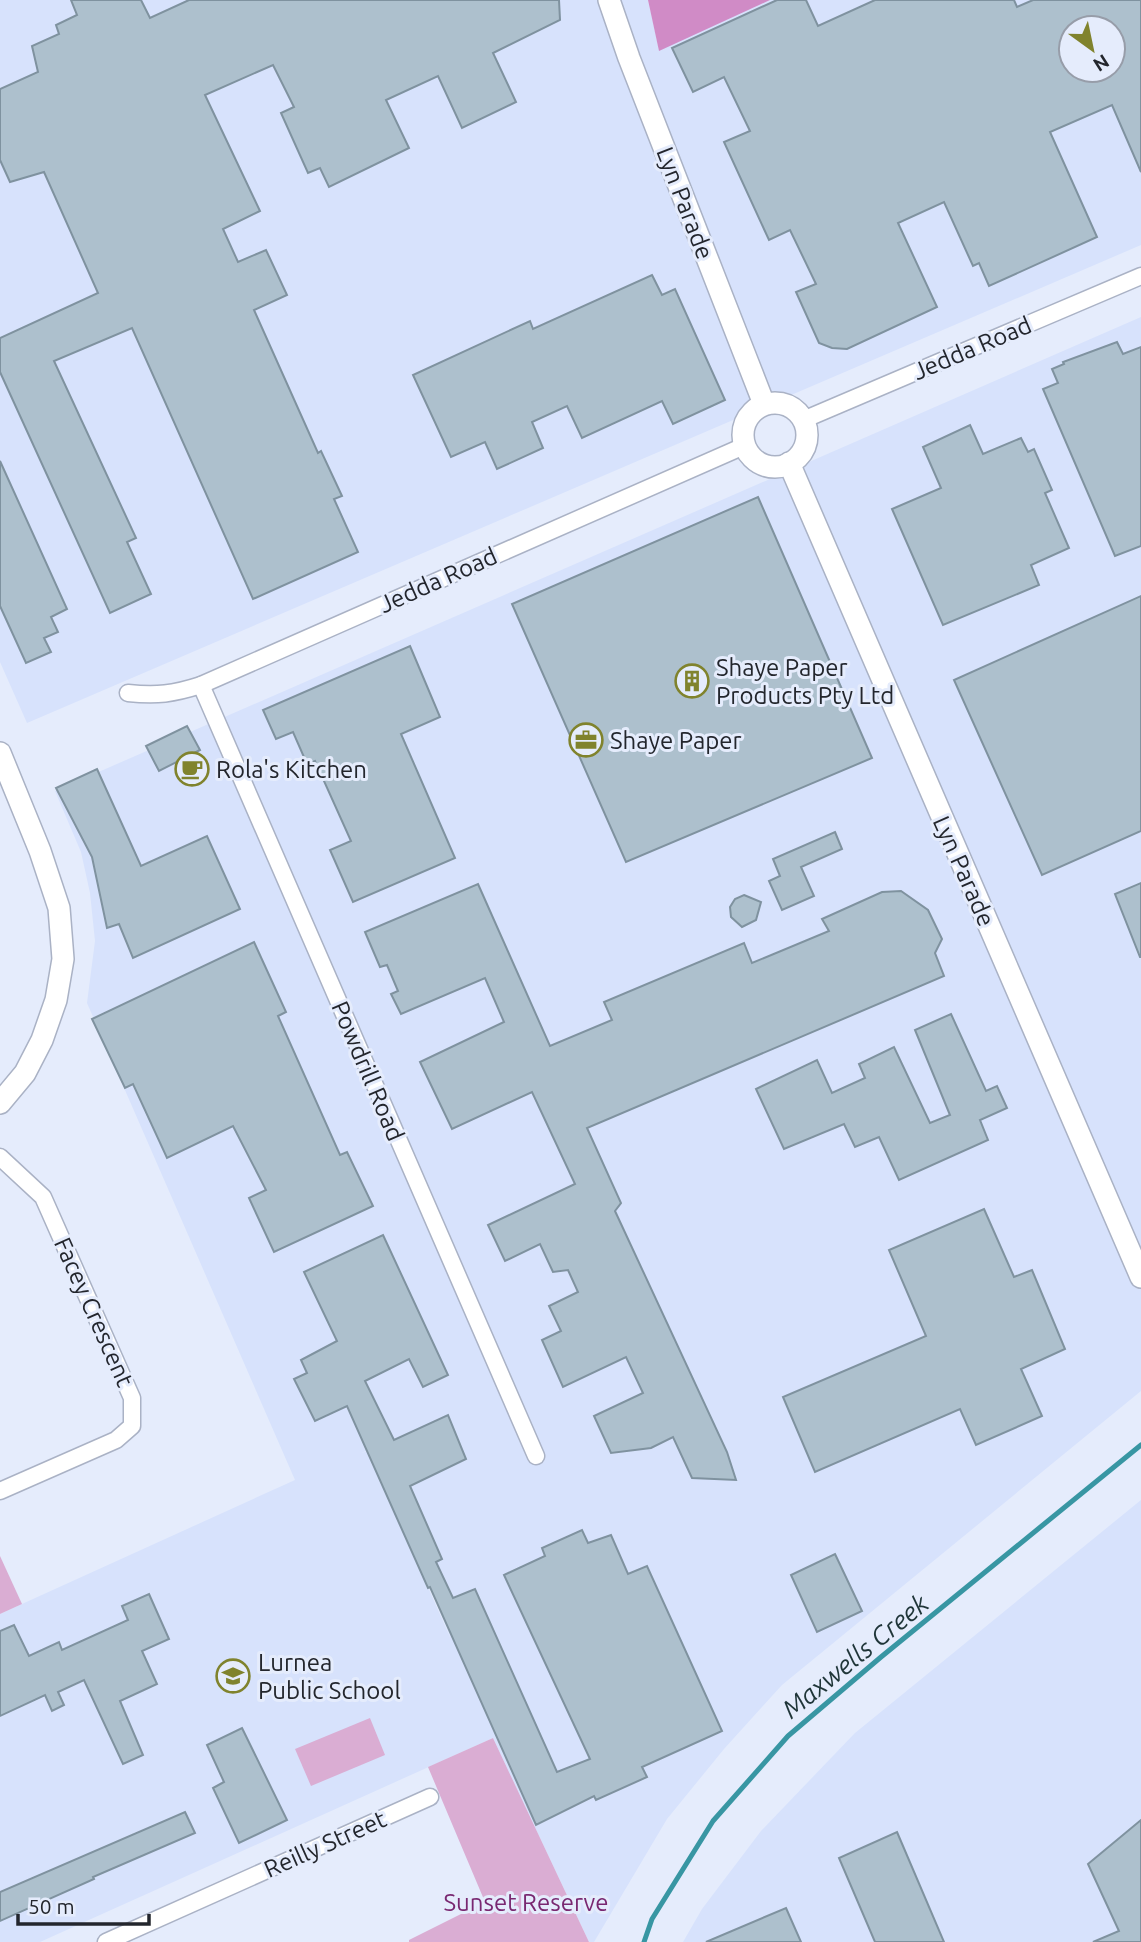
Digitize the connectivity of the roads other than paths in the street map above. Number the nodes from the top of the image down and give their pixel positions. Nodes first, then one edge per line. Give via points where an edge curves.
1 (609, 0) edge
2 (1141, 276) edge
3 (764, 404) junction
4 (803, 420) junction
5 (744, 446) junction
6 (789, 463) junction
7 (201, 685) junction
8 (128, 693) dead end
9 (2, 764) edge
10 (0, 1103) edge
11 (0, 1157) edge
12 (1141, 1278) edge
13 (536, 1457) dead end
14 (0, 1491) edge
15 (430, 1797) dead end
16 (139, 1935) edge
17 (106, 1942) edge

1 - 3 street, Lyn Parade
2 - 4 street, Jedda Road
3 - 4 street via 782,403
3 - 5 street via 744,425
4 - 6 street via 803,449
5 - 6 street via 758,462 779,467
5 - 7 street, Jedda Road
6 - 12 street, Lyn Parade
7 - 8 street, Jedda Road via 174,694
7 - 13 street, Powdrill Road
9 - 10 street via 59,908 63,959 56,1000 42,1040 25,1073
11 - 14 street, Facey Crescent via 43,1197 132,1398 132,1426 116,1440
15 - 16 street, Reilly Street
16 - 17 street, Reilly Street

